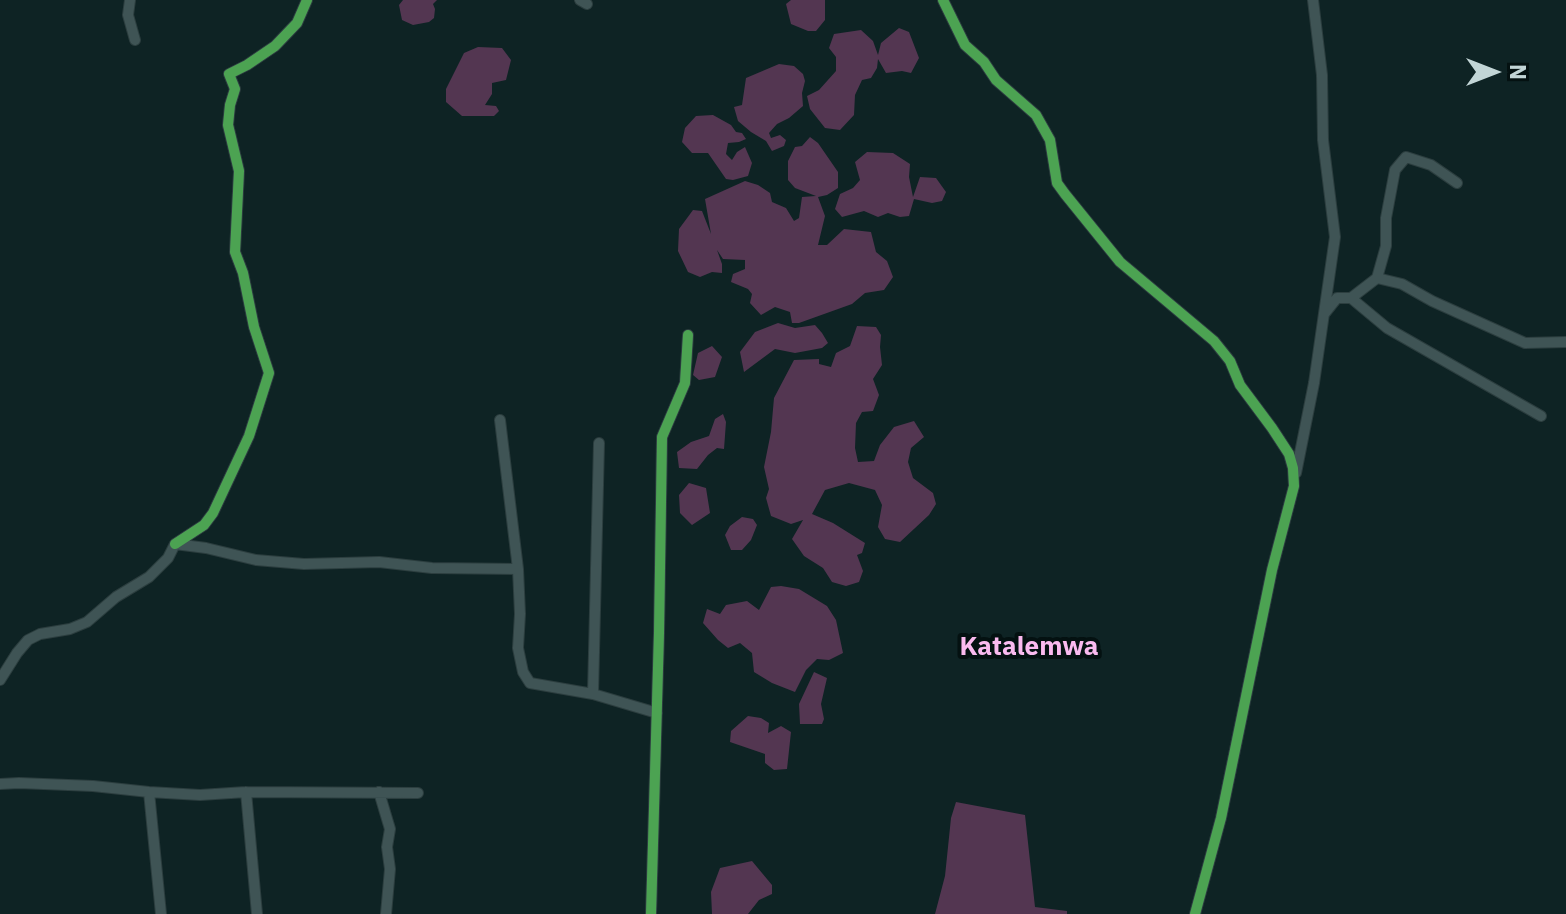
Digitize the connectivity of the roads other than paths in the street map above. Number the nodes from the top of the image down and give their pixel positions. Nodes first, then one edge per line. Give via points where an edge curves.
1 (130, 0) edge
2 (307, 0) edge
3 (943, 0) edge
4 (1313, 0) edge
5 (135, 40) dead end
6 (1457, 183) dead end
7 (1377, 278) junction
8 (1351, 298) junction
9 (1324, 314) junction
10 (688, 335) dead end
11 (1566, 342) edge
12 (1541, 416) dead end
13 (500, 420) dead end
14 (599, 443) dead end
15 (1294, 486) junction
16 (175, 544) junction
17 (518, 569) junction
18 (0, 680) edge
19 (593, 694) junction
20 (657, 713) junction
21 (0, 784) edge
22 (149, 792) junction
23 (246, 792) junction
24 (379, 792) junction
25 (418, 793) dead end
26 (161, 914) edge
27 (257, 914) edge
28 (386, 914) edge
29 (651, 914) edge
30 (1195, 914) edge

1 - 5 street
2 - 16 street via 297,23 275,46 229,74 235,89 228,125 239,171 235,252 269,373 249,436 213,513
3 - 15 street via 965,45 1036,115 1050,140 1057,183 1095,233 1230,361 1240,385 1289,454
4 - 9 street via 1335,237
6 - 7 street via 1431,165 1406,157 1395,170
7 - 8 street
7 - 11 street via 1402,284 1525,343
8 - 9 street via 1337,298
8 - 12 street via 1387,328
9 - 15 street
10 - 20 street via 685,383 662,437
13 - 17 street
14 - 19 street
15 - 30 street
16 - 17 street via 304,564
16 - 18 street via 149,577 87,622 28,640
17 - 19 street via 523,672 530,683
19 - 20 street
20 - 29 street
21 - 22 street
22 - 23 street
22 - 26 street
23 - 24 street
23 - 27 street
24 - 25 street
24 - 28 street via 390,829

